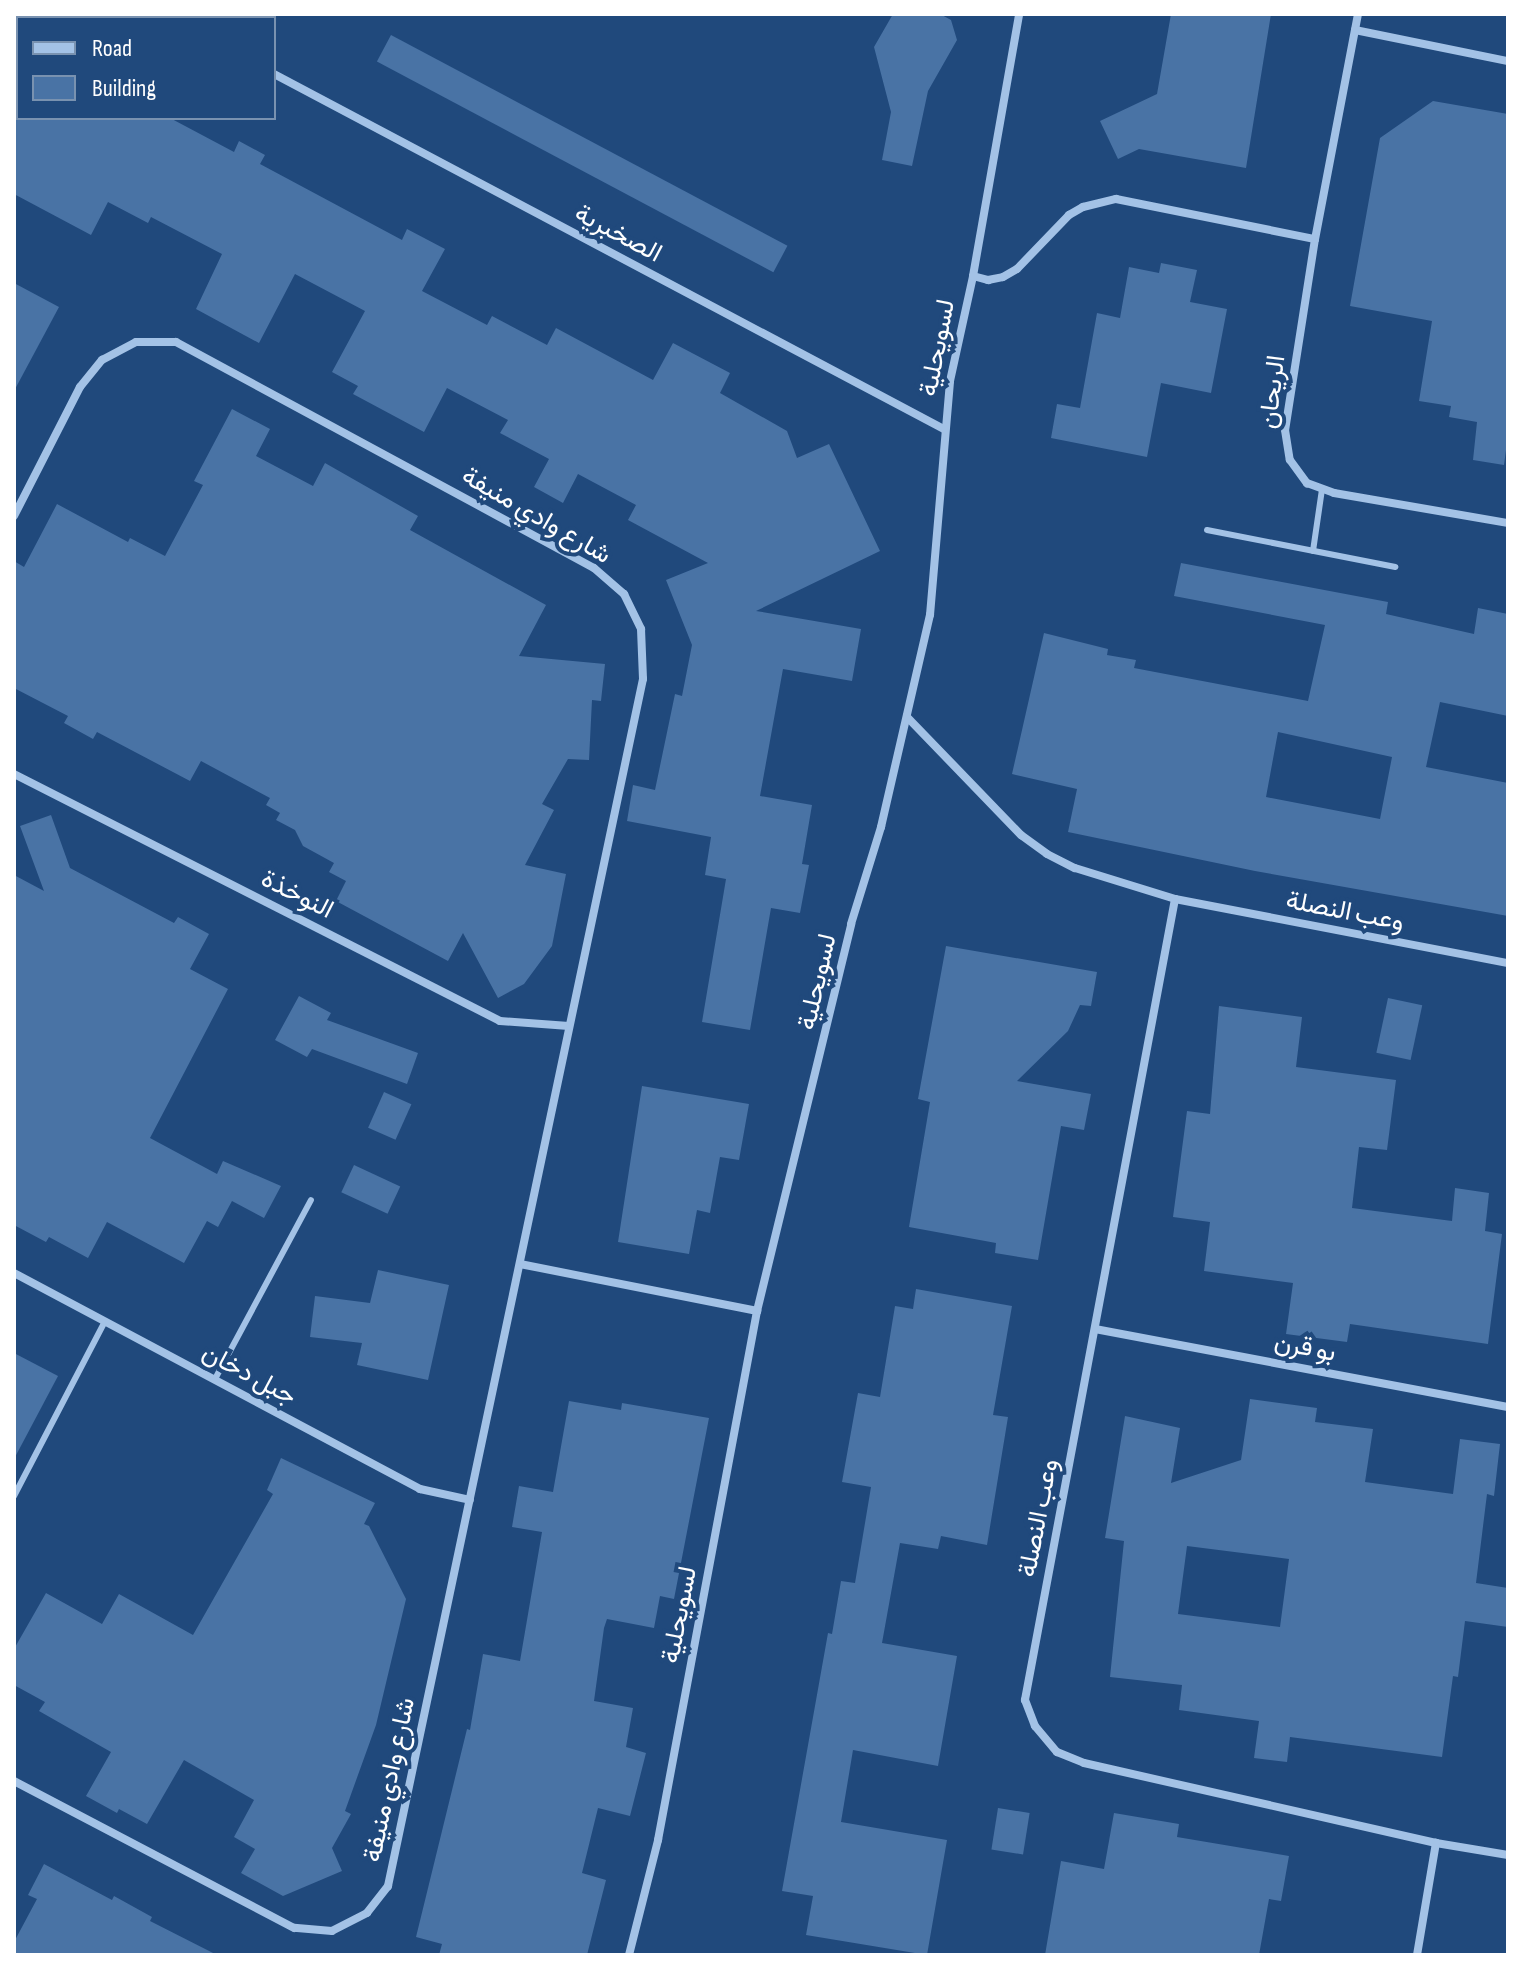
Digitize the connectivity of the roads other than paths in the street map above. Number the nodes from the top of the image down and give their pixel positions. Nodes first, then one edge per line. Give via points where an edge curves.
1 (1019, 14) edge
2 (1358, 14) edge
3 (1355, 30) junction
4 (1508, 61) edge
5 (276, 75) edge
6 (1315, 239) junction
7 (973, 276) junction
8 (944, 429) junction
9 (1322, 489) junction
10 (14, 516) edge
11 (1508, 523) edge
12 (1207, 530) dead end
13 (1313, 551) junction
14 (1395, 567) dead end
15 (908, 718) junction
16 (14, 774) edge
17 (1175, 899) junction
18 (1508, 963) edge
19 (569, 1026) junction
20 (311, 1200) dead end
21 (520, 1264) junction
22 (14, 1273) edge
23 (757, 1311) junction
24 (105, 1321) junction
25 (1095, 1329) junction
26 (215, 1379) junction
27 (1508, 1407) edge
28 (14, 1496) edge
29 (470, 1500) junction
30 (14, 1781) edge
31 (1436, 1843) junction
32 (1508, 1855) edge
33 (629, 1955) edge
34 (1417, 1955) edge

1 - 7 street, لسويحلية
2 - 3 street, الريحان
3 - 4 street
3 - 6 street, الريحان
5 - 8 street, الصخبرية
6 - 7 street via 1116,199 1069,215 1003,277
6 - 9 street, الريحان via 1285,430 1290,460 1307,483
7 - 8 street, لسويحلية
8 - 15 street, لسويحلية via 930,615
9 - 11 street
9 - 13 lane
10 - 19 street, شارع وادي منيفة via 80,387 102,360 136,342 176,342 594,568 624,594 641,629 643,679
12 - 13 lane
13 - 14 lane
15 - 17 street, وعب النصلة via 1021,835 1047,854
15 - 23 street, لسويحلية via 851,924
16 - 19 street, النوخذة via 500,1021
17 - 18 street, وعب النصلة
17 - 25 street, وعب النصلة
19 - 21 street, شارع وادي منيفة
20 - 26 lane
21 - 23 street
21 - 29 street, شارع وادي منيفة
22 - 24 street, جبل دخان
23 - 33 street, لسويحلية via 658,1840
24 - 26 street, جبل دخان
24 - 28 lane
25 - 27 street, بو قرن
25 - 31 street, وعب النصلة via 1025,1700 1035,1726 1057,1752 1084,1763
26 - 29 street, جبل دخان via 420,1489
29 - 30 street, شارع وادي منيفة via 388,1886 367,1913 332,1931 294,1928
31 - 32 street, وعب النصلة
31 - 34 street

